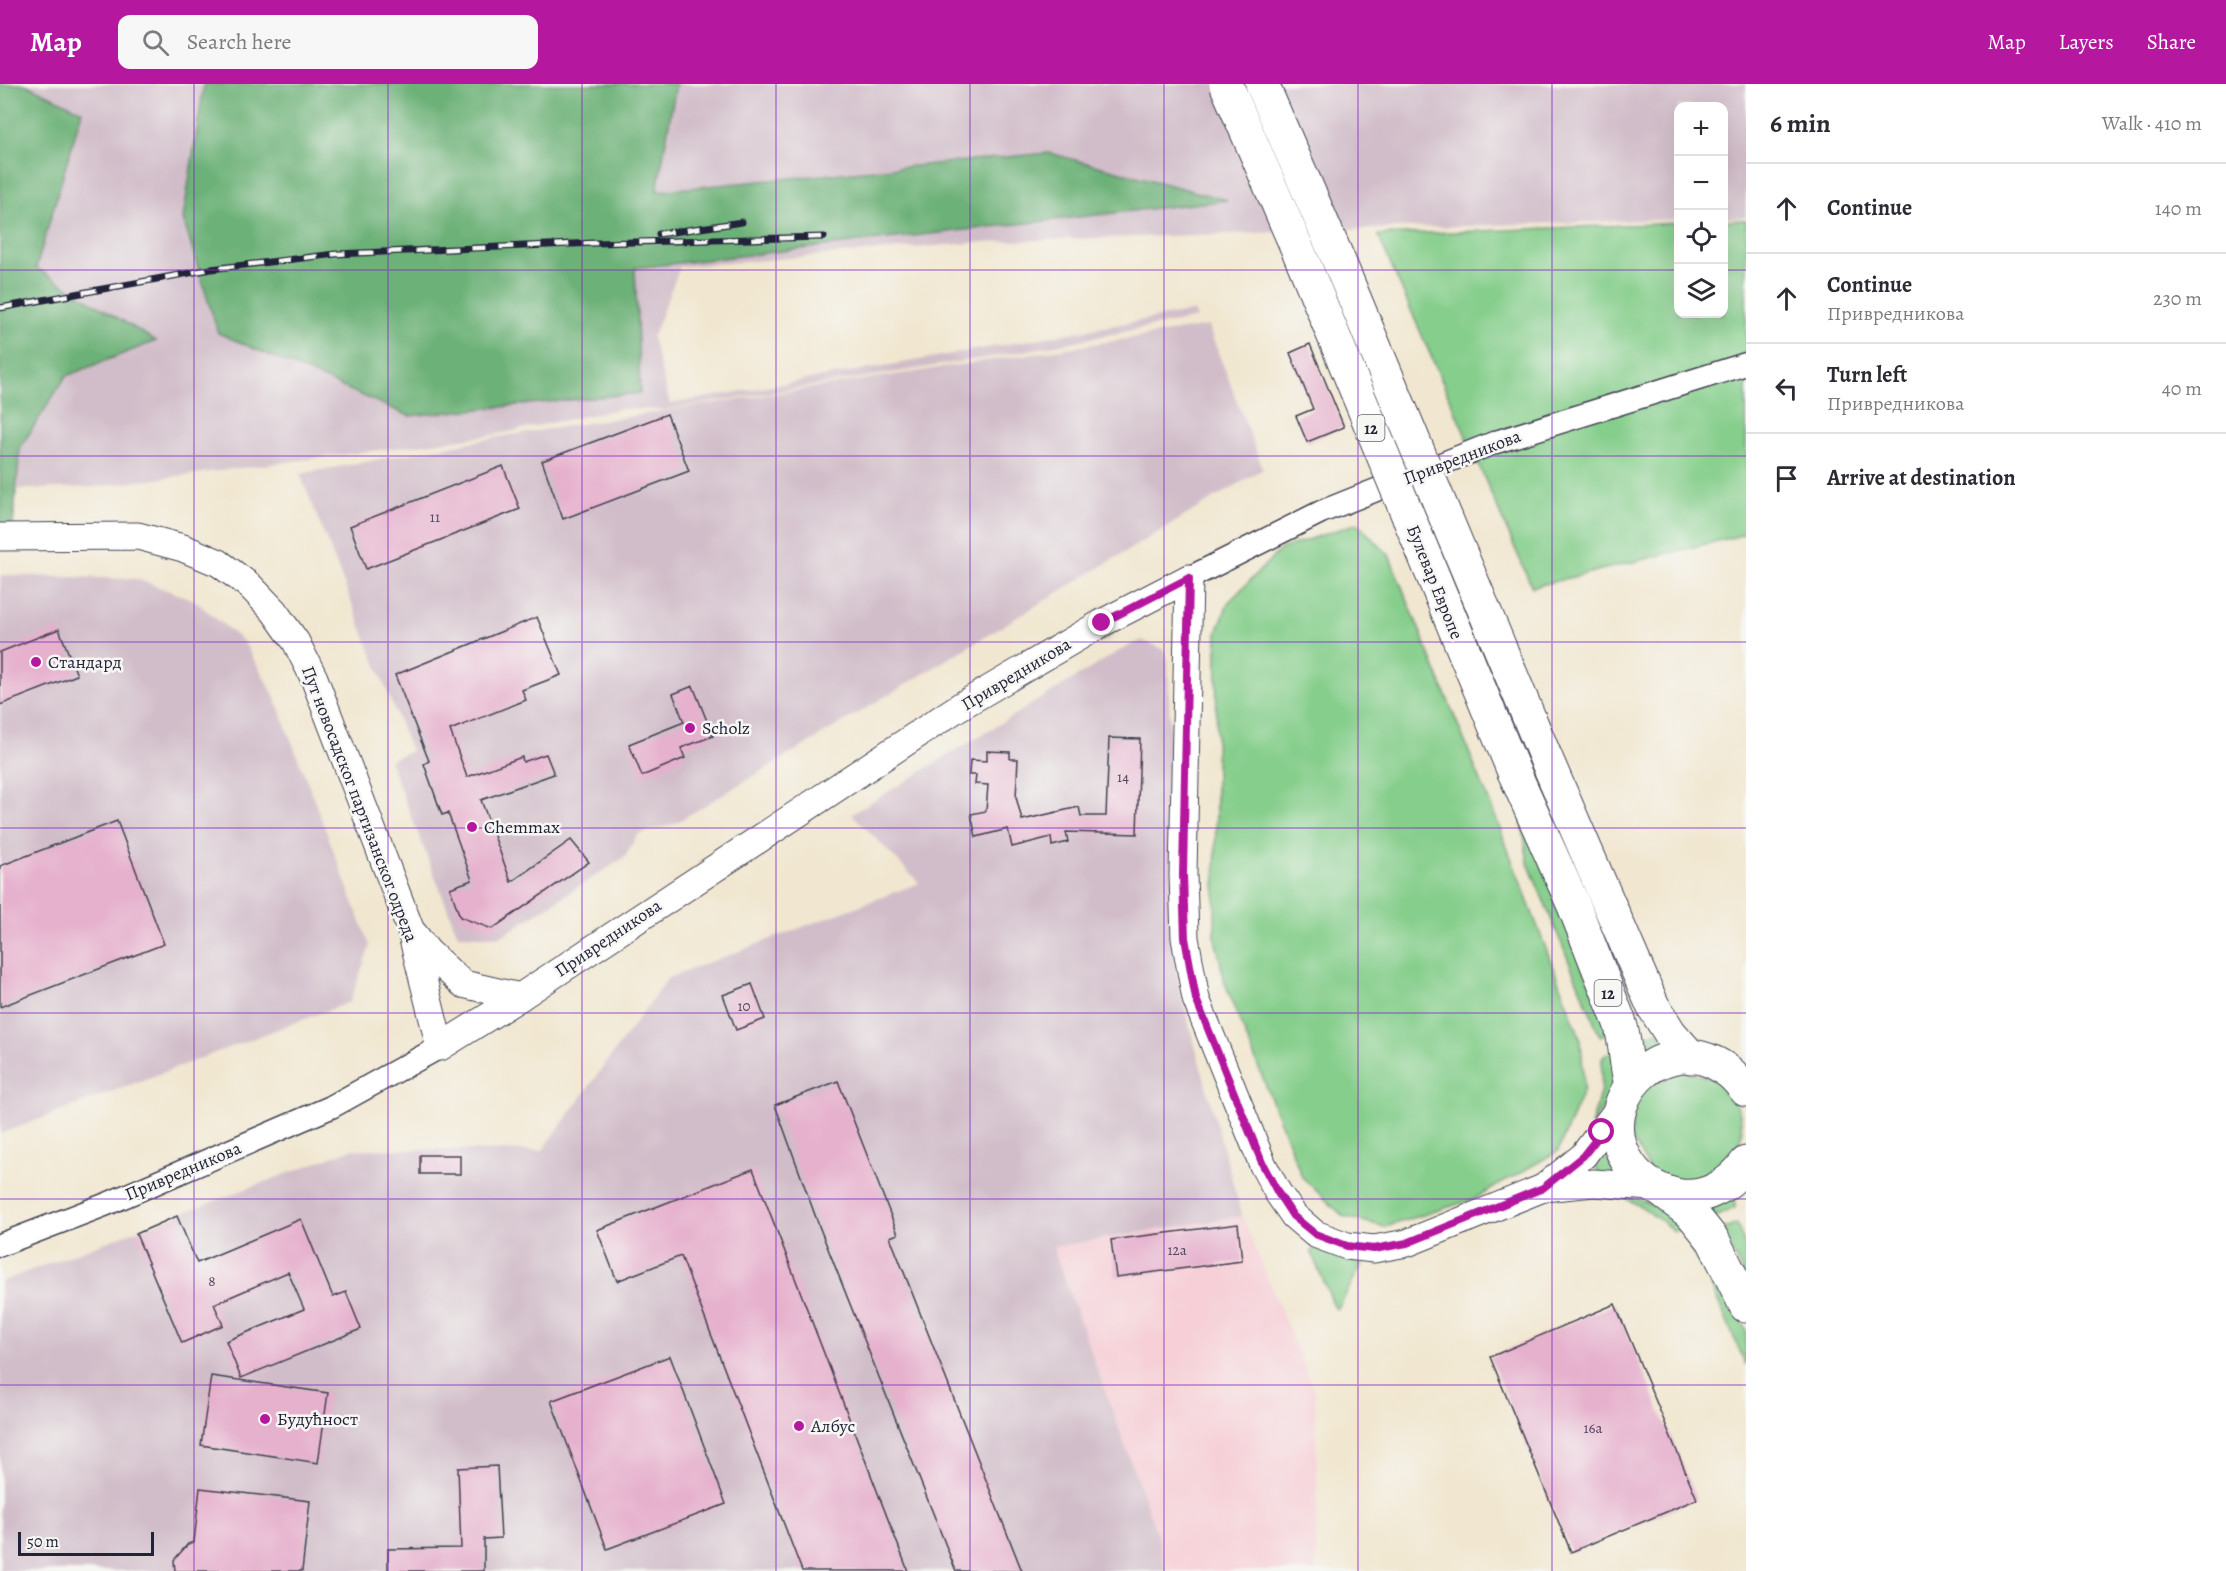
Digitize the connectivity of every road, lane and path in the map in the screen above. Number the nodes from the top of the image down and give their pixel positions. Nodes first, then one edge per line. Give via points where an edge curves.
1 (1226, 84) edge
2 (1262, 84) edge
3 (1746, 364) edge
4 (0, 537) edge
5 (1189, 578) junction
6 (411, 931) junction
7 (519, 997) junction
8 (440, 1047) junction
9 (1691, 1057) junction
10 (1746, 1090) edge
11 (1624, 1096) junction
12 (1746, 1163) edge
13 (1543, 1188) junction
14 (1746, 1188) edge
15 (1657, 1190) junction
16 (1746, 1200) edge
17 (0, 1245) edge
18 (1746, 1306) edge

1 - 11 main road, Булевар Европе / 12, bridge via 1514,772 1574,906 1620,1023 1627,1069
2 - 9 main road, Булевар Европе / 12, bridge via 1653,1006
3 - 5 street, Привредникова via 1496,442 1321,512
4 - 6 street, Пут новосадског партизанског одреда via 138,536 219,563 250,586 274,610 314,678
5 - 7 street, Привредникова via 1102,623 959,707
5 - 13 street via 1185,938 1196,999 1278,1193 1293,1216 1315,1234 1347,1246 1374,1249 1407,1243
6 - 7 street via 463,984
6 - 8 street, Пут новосадског партизанског одреда
7 - 8 street, Привредникова
8 - 17 street, Привредникова via 331,1107 107,1204
9 - 10 main road via 1714,1062 1733,1074
9 - 11 main road via 1658,1064
11 - 13 street via 1583,1156
11 - 15 main road, Булевар Европе / 12 via 1617,1122 1621,1150 1633,1171
12 - 15 main road via 1721,1188 1702,1195 1683,1197
13 - 15 street via 1594,1183
14 - 16 main road
15 - 18 main road, Булевар Европе / 12 via 1692,1214 1707,1232

